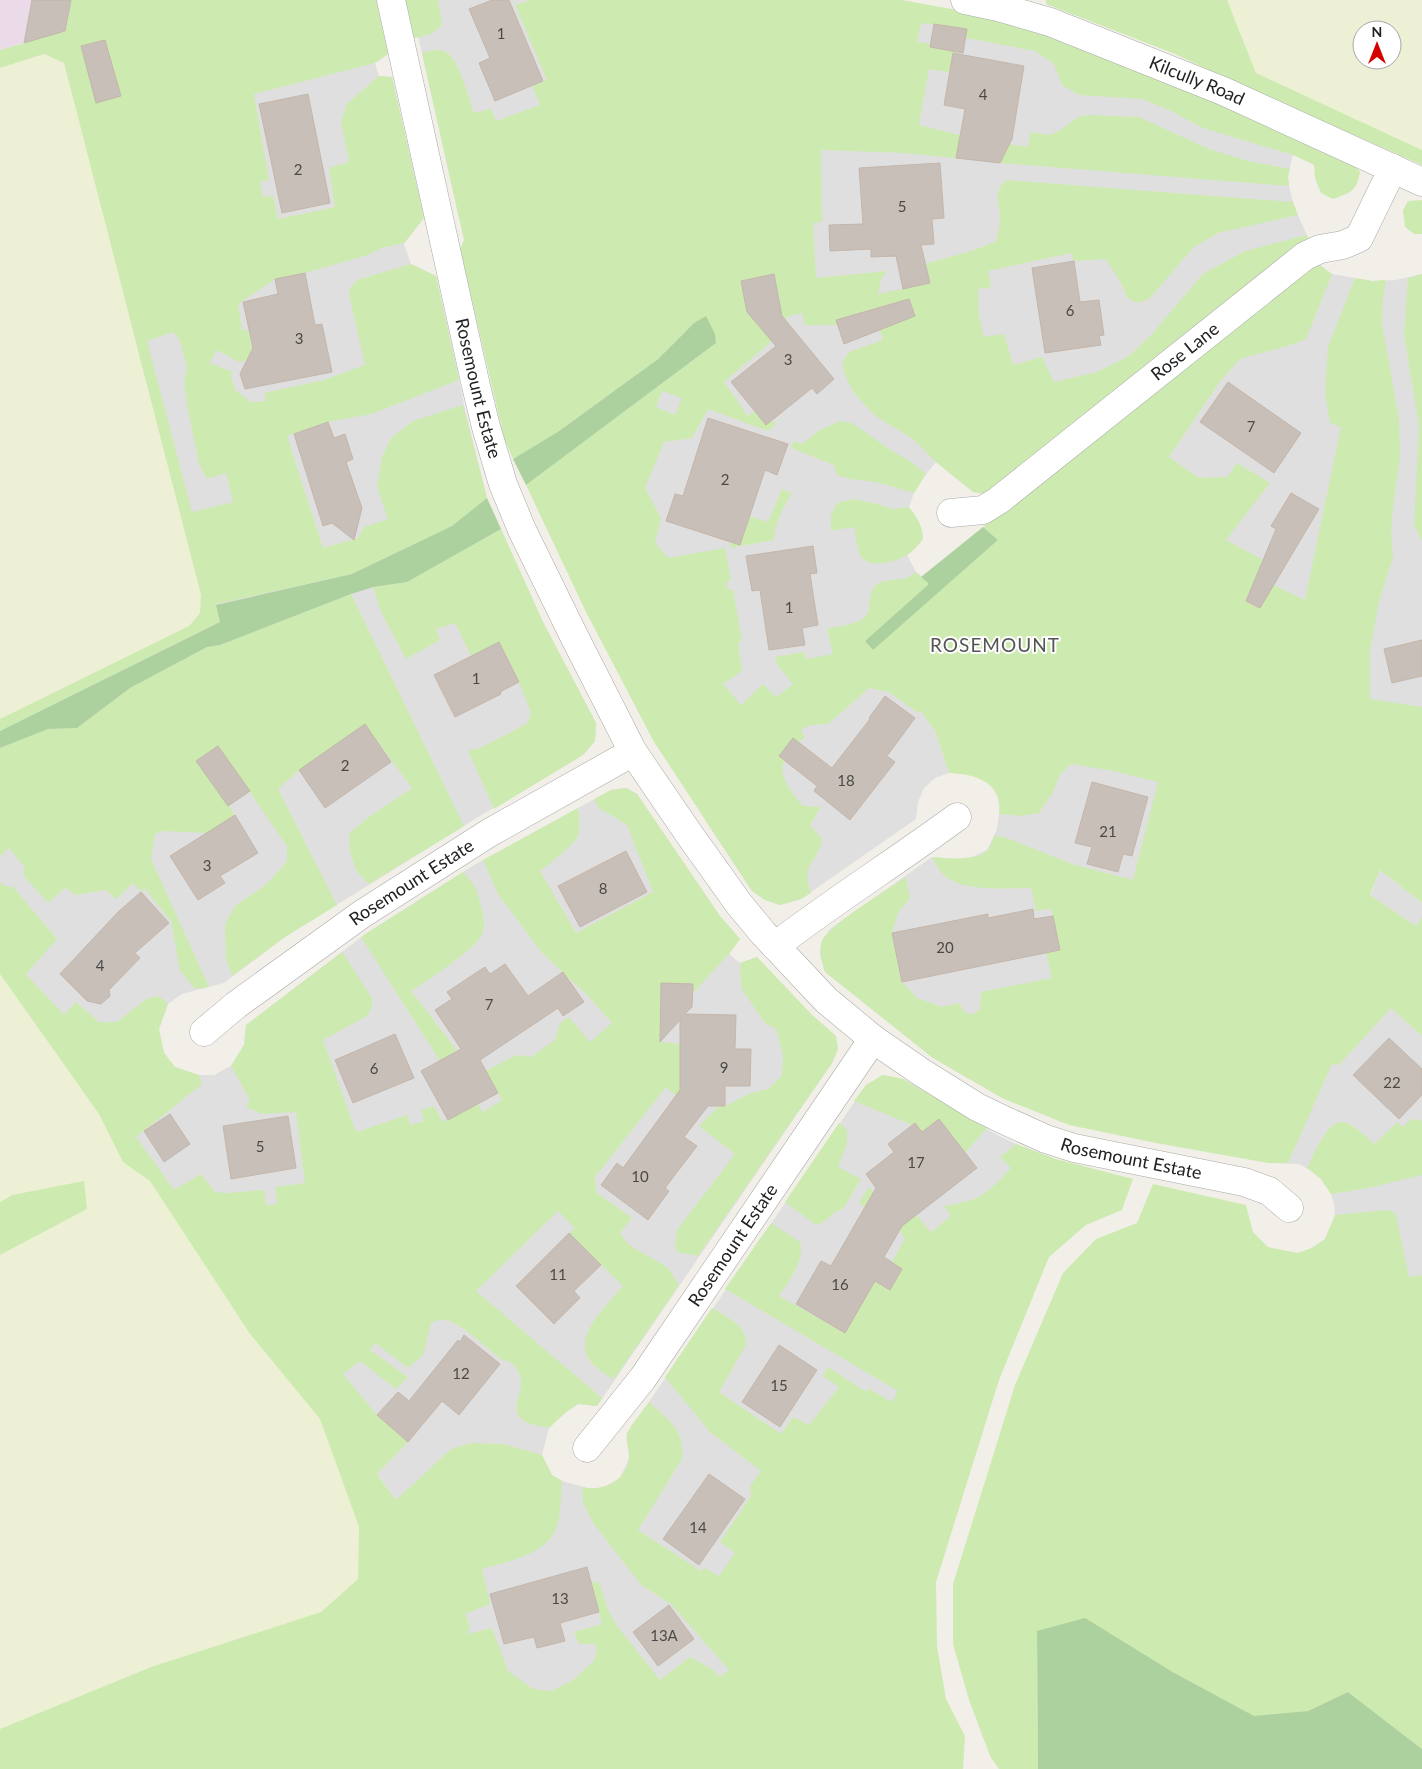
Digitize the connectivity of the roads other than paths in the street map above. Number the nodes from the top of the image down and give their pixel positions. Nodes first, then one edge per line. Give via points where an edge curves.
1 (391, 0) edge
2 (965, 0) edge
3 (1393, 168) junction
4 (1422, 182) edge
5 (951, 512) dead end
6 (633, 752) junction
7 (957, 817) dead end
8 (775, 946) junction
9 (204, 1032) dead end
10 (873, 1039) junction
11 (1289, 1208) dead end
12 (587, 1448) dead end

1 - 6 street, Rosemount Estate via 476,386 500,476 526,539
2 - 3 street, Kilcully Road via 1050,22 1223,91
3 - 4 street, Kilcully Road
3 - 5 street, Rose Lane via 1360,238 1304,256 999,500 983,510
6 - 8 street, Rosemount Estate via 739,904
6 - 9 street, Rosemount Estate via 488,833 362,914
7 - 8 street
8 - 10 street, Rosemount Estate via 826,1000
10 - 11 street, Rosemount Estate via 977,1107 1046,1139 1074,1148 1244,1182 1269,1191
10 - 12 street, Rosemount Estate via 643,1378

